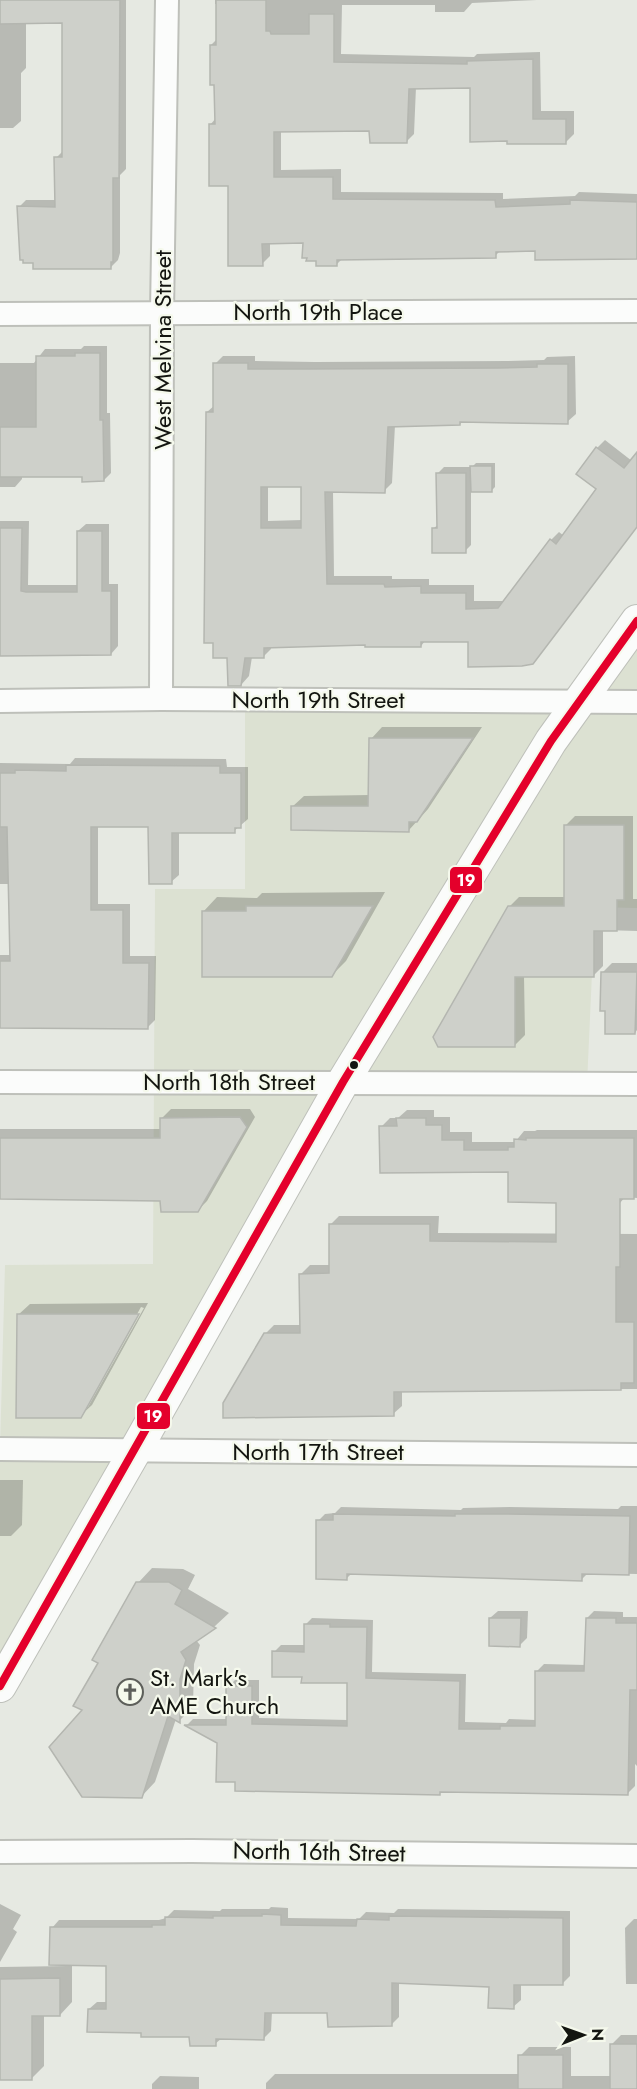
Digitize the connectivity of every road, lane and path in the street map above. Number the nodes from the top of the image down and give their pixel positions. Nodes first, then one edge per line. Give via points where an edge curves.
1 (167, 0) edge
2 (637, 311) edge
3 (162, 312) junction
4 (0, 314) edge
5 (637, 621) edge
6 (161, 699) junction
7 (579, 701) junction
8 (0, 702) edge
9 (637, 702) edge
10 (0, 1082) edge
11 (343, 1082) junction
12 (637, 1084) edge
13 (0, 1449) edge
14 (135, 1451) junction
15 (637, 1455) edge
16 (0, 1686) edge
17 (0, 1852) edge
18 (637, 1856) edge

1 - 3 street, West Melvina Street
2 - 3 street, North 19th Place
3 - 4 street, North 19th Place
3 - 6 street, West Melvina Street
5 - 7 street
6 - 7 street, North 19th Street
6 - 8 street, North 19th Street
7 - 9 street, North 19th Street
7 - 11 street
10 - 11 street, North 18th Street
11 - 12 street, North 18th Street
11 - 14 street
13 - 14 street, North 17th Street
14 - 15 street, North 17th Street
14 - 16 street
17 - 18 street, North 16th Street

